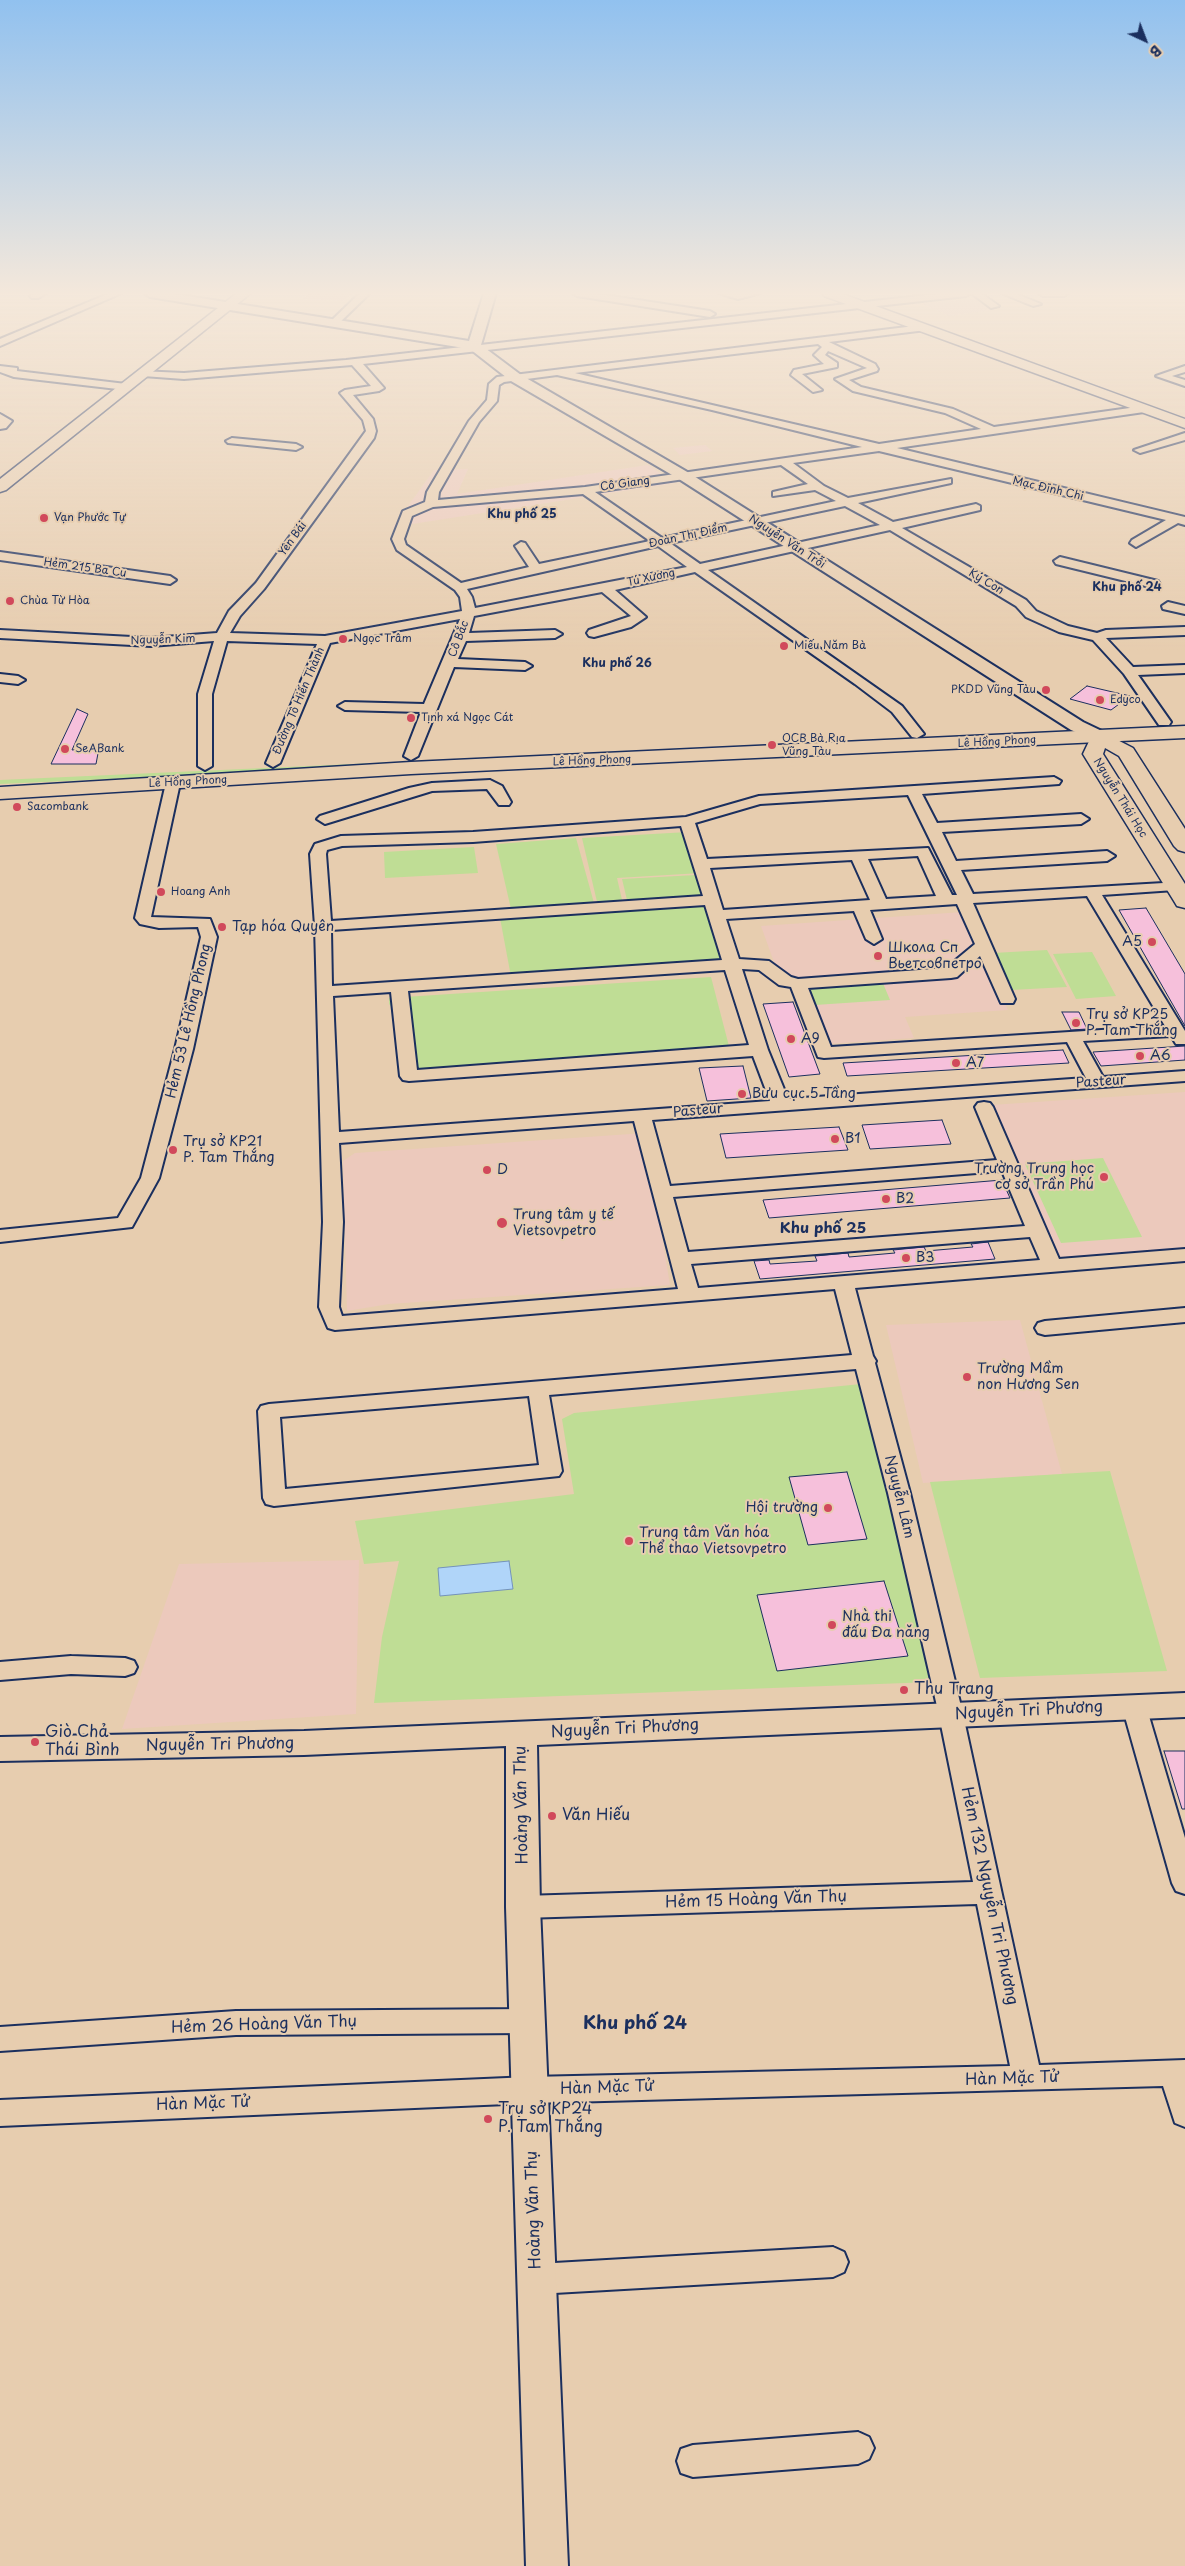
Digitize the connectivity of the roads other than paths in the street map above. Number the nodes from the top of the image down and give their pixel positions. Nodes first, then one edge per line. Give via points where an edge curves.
1 (94, 413) edge
2 (362, 413) edge
3 (482, 413) edge
4 (576, 413) edge
5 (736, 413) edge
6 (953, 413) edge
7 (1118, 413) edge
8 (1155, 413) edge
9 (1055, 422) junction
10 (1183, 422) edge
11 (993, 431) junction
12 (1068, 431) dead end
13 (1185, 436) edge
14 (232, 441) dead end
15 (296, 447) dead end
16 (876, 447) junction
17 (1140, 450) dead end
18 (784, 462) junction
19 (684, 476) junction
20 (947, 481) dead end
21 (817, 486) junction
22 (0, 487) edge
23 (585, 490) junction
24 (777, 494) dead end
25 (848, 502) junction
26 (431, 504) junction
27 (976, 508) dead end
28 (1181, 520) edge
29 (755, 522) junction
30 (891, 526) junction
31 (658, 543) junction
32 (1136, 543) dead end
33 (521, 546) dead end
34 (792, 547) junction
35 (0, 556) edge
36 (1060, 561) dead end
37 (536, 568) junction
38 (695, 568) junction
39 (170, 580) dead end
40 (1154, 584) dead end
41 (459, 587) junction
42 (605, 588) junction
43 (1168, 606) dead end
44 (1185, 610) edge
45 (469, 612) junction
46 (1185, 631) edge
47 (594, 633) dead end
48 (555, 634) dead end
49 (6, 635) edge
50 (222, 637) junction
51 (461, 637) junction
52 (1098, 637) junction
53 (325, 640) junction
54 (0, 648) edge
55 (449, 663) junction
56 (526, 666) dead end
57 (1185, 669) edge
58 (1129, 672) junction
59 (0, 678) edge
60 (18, 680) dead end
61 (345, 706) dead end
62 (429, 708) junction
63 (1185, 721) edge
64 (1164, 722) junction
65 (1077, 726) junction
66 (1133, 729) junction
67 (1185, 732) edge
68 (916, 734) junction
69 (1100, 737) junction
70 (411, 762) junction
71 (273, 763) junction
72 (205, 766) junction
73 (0, 775) edge
74 (1054, 781) dead end
75 (173, 783) junction
76 (913, 790) junction
77 (0, 793) edge
78 (504, 802) dead end
79 (325, 819) dead end
80 (1081, 819) dead end
81 (687, 821) junction
82 (933, 828) junction
83 (1185, 846) edge
84 (858, 855) junction
85 (1107, 856) dead end
86 (702, 864) junction
87 (952, 866) junction
88 (1182, 890) edge
89 (1092, 891) junction
90 (965, 898) junction
91 (946, 900) junction
92 (880, 904) junction
93 (860, 906) junction
94 (715, 907) junction
95 (323, 926) junction
96 (874, 939) dead end
97 (982, 945) junction
98 (734, 964) junction
99 (798, 984) junction
100 (399, 988) junction
101 (324, 992) junction
102 (1007, 999) dead end
103 (1073, 1038) junction
104 (760, 1050) junction
105 (1185, 1076) edge
106 (1097, 1082) junction
107 (781, 1105) junction
108 (984, 1107) dead end
109 (642, 1116) junction
110 (330, 1138) junction
111 (1009, 1165) junction
112 (663, 1192) junction
113 (1036, 1231) junction
114 (0, 1236) edge
115 (1185, 1255) edge
116 (679, 1259) junction
117 (1052, 1266) junction
118 (843, 1282) junction
119 (689, 1293) junction
120 (1185, 1315) edge
121 (1045, 1328) dead end
122 (866, 1362) junction
123 (538, 1389) junction
124 (125, 1668) dead end
125 (0, 1671) edge
126 (1185, 1705) edge
127 (1134, 1706) junction
128 (951, 1714) junction
129 (521, 1734) junction
130 (0, 1749) edge
131 (1185, 1883) edge
132 (989, 1893) junction
133 (523, 1907) junction
134 (528, 2021) junction
135 (0, 2039) edge
136 (1180, 2073) edge
137 (1026, 2078) junction
138 (530, 2090) junction
139 (0, 2113) edge
140 (1185, 2114) edge
141 (834, 2262) dead end
142 (537, 2279) junction
143 (858, 2448) dead end
144 (693, 2460) dead end
145 (547, 2566) edge

1 - 22 main road
2 - 50 street, Yên Bái via 371,431 368,438 260,586 234,614
3 - 26 street via 433,492
4 - 19 street, Nguyễn Văn Trỗi
5 - 16 street, Mạc Đĩnh Chi
6 - 11 street
7 - 9 street, Cô Giang
8 - 10 main road
9 - 11 street, Cô Giang
9 - 12 street
11 - 16 street, Cô Giang
13 - 17 street
14 - 15 street
16 - 18 street, Cô Giang
16 - 28 street, Mạc Đĩnh Chi
18 - 19 street, Cô Giang
18 - 21 street, Ký Con
19 - 23 street, Cô Giang
19 - 29 street, Nguyễn Văn Trỗi
20 - 25 street, Đoàn Thị Điểm
21 - 24 street
21 - 25 street, Ký Con
23 - 26 street, Cô Giang
23 - 31 street
25 - 29 street, Đoàn Thị Điểm
25 - 30 street, Ký Con
26 - 41 street via 407,514 398,539 409,553
27 - 30 street, Tú Xương
28 - 32 street
29 - 31 street, Đoàn Thị Điểm
29 - 34 street, Nguyễn Văn Trỗi
30 - 34 street, Tú Xương
30 - 52 street, Ký Con via 1021,603 1031,614 1064,629
31 - 37 street, Đoàn Thị Điểm
31 - 38 street
33 - 37 street
34 - 38 street, Tú Xương
34 - 65 street, Nguyễn Văn Trỗi
35 - 39 street, Hẻm 215 Ba Cu
36 - 40 street
37 - 41 street, Đoàn Thị Điểm
38 - 42 street, Tú Xương
38 - 68 street via 860,681 897,709
41 - 45 street, Cô Bắc via 466,597
42 - 45 street, Tú Xương
42 - 47 street via 640,618
43 - 44 street
45 - 51 street, Cô Bắc
45 - 53 street, Tú Xương
46 - 52 street
48 - 51 street
49 - 50 street, Nguyễn Kim via 151,642
49 - 54 street
50 - 53 street, Nguyễn Kim
50 - 72 street, Yên Bái via 205,694
51 - 55 street, Cô Bắc
52 - 58 street
53 - 71 street, Đường Tô Hiến Thành
55 - 56 street
55 - 62 street, Cô Bắc
57 - 58 street
58 - 64 street
59 - 60 street
61 - 62 street
62 - 70 street, Cô Bắc
63 - 64 main road, Lê Hồng Phong
64 - 66 main road, Lê Hồng Phong
65 - 66 main road, Lê Hồng Phong
65 - 68 main road, Lê Hồng Phong
65 - 69 street, Nguyễn Văn Trỗi
66 - 67 main road, Lê Hồng Phong
66 - 69 main road, Lê Hồng Phong
68 - 70 main road, Lê Hồng Phong
69 - 70 main road, Lê Hồng Phong
69 - 83 main road, Nguyễn Thái Học via 1126,752
69 - 88 main road, Nguyễn Thái Học via 1093,754
70 - 71 main road, Lê Hồng Phong
70 - 75 main road, Lê Hồng Phong
71 - 72 main road, Lê Hồng Phong
72 - 73 main road, Lê Hồng Phong
74 - 76 street
75 - 77 main road, Lê Hồng Phong
75 - 114 street, Hẻm 53 Lê Hồng Phong via 143,918 158,923 204,922 209,936 191,1023 150,1178 125,1223
76 - 81 street via 758,800
76 - 82 street
78 - 79 street via 490,784 432,787
80 - 82 street
81 - 86 street
81 - 95 street via 473,837 329,843 318,850
82 - 87 street
84 - 86 street
84 - 91 street via 923,852
84 - 92 street
85 - 87 street
86 - 94 street
87 - 90 street
88 - 89 street
89 - 90 street
89 - 103 street via 1179,1035
90 - 91 street
90 - 97 street
91 - 92 street
92 - 93 street
93 - 94 street
93 - 96 street
94 - 95 street
94 - 98 street
95 - 101 street
97 - 99 street via 951,973
97 - 102 street
98 - 99 street via 763,965 785,981
98 - 100 street
98 - 104 street
99 - 103 street via 824,1053
100 - 101 street
100 - 104 street via 409,1076
101 - 110 street
103 - 106 street
104 - 107 street
105 - 106 street, Pasteur
106 - 107 street, Pasteur
107 - 109 street, Pasteur
108 - 111 street
109 - 110 street, Pasteur
109 - 112 street
110 - 119 street via 334,1222 329,1307 335,1322
111 - 112 street
111 - 113 street
112 - 116 street
113 - 116 street
113 - 117 street
115 - 117 street
116 - 119 street
117 - 118 street
118 - 119 street
118 - 122 street, Nguyễn Lâm
120 - 121 street
122 - 123 street
122 - 128 street, Nguyễn Lâm
123 - 123 street via 269,1410 274,1498 551,1471
124 - 125 street via 71,1664
126 - 127 street, Nguyễn Tri Phương
127 - 128 street, Nguyễn Tri Phương
127 - 131 street
128 - 129 street, Nguyễn Tri Phương
128 - 132 street, Hẻm 132 Nguyễn Tri Phương
129 - 130 street, Nguyễn Tri Phương via 209,1746
129 - 133 street, Hoàng Văn Thụ
132 - 133 street, Hẻm 15 Hoàng Văn Thụ
132 - 137 street, Hẻm 132 Nguyễn Tri Phương
133 - 134 street, Hoàng Văn Thụ
134 - 135 street, Hẻm 26 Hoàng Văn Thụ via 236,2023
134 - 138 street, Hoàng Văn Thụ
136 - 137 street, Hàn Mặc Tử
136 - 140 street
137 - 138 street, Hàn Mặc Tử
138 - 139 street, Hàn Mặc Tử
138 - 142 street, Hoàng Văn Thụ
141 - 142 street
142 - 145 street, Hoàng Văn Thụ
143 - 144 street

